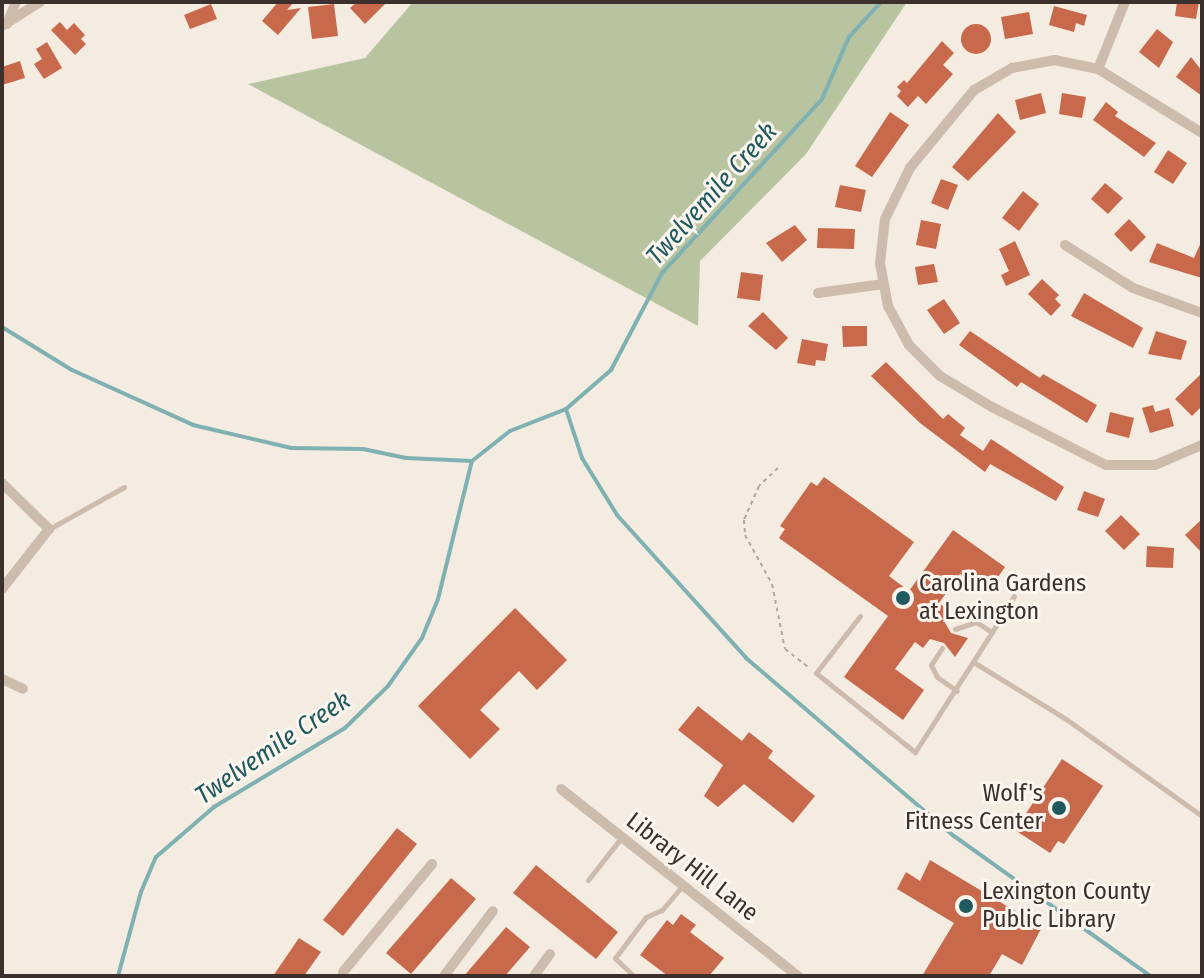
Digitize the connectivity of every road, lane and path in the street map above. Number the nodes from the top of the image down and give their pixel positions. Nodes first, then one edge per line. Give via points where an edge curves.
1 (16, 2) edge
2 (40, 2) edge
3 (1125, 2) edge
4 (4, 25) edge
5 (1098, 69) junction
6 (1202, 133) edge
7 (1065, 245) dead end
8 (883, 284) junction
9 (818, 293) dead end
10 (1202, 313) edge
11 (1202, 445) edge
12 (778, 468) dead end
13 (2, 483) edge
14 (124, 487) dead end
15 (49, 529) junction
16 (2, 589) edge
17 (1014, 596) dead end
18 (860, 616) dead end
19 (955, 629) dead end
20 (992, 632) junction
21 (942, 648) dead end
22 (975, 663) junction
23 (816, 673) junction
24 (2, 679) edge
25 (23, 689) dead end
26 (957, 691) junction
27 (561, 789) dead end
28 (1202, 816) edge
29 (621, 837) junction
30 (432, 864) dead end
31 (588, 880) dead end
32 (682, 885) junction
33 (493, 911) dead end
34 (550, 954) dead end
35 (792, 974) edge
36 (345, 975) edge
37 (444, 976) edge
38 (534, 976) edge
39 (634, 976) edge

1 - 4 street
2 - 4 street
3 - 5 street
5 - 6 street
5 - 8 street via 1055,60 1026,63 974,90 895,192 882,234
7 - 10 street via 1133,288
8 - 9 street
8 - 11 street via 900,332 928,367 1079,455 1134,468 1176,459
12 - 23 path via 759,486 744,520 745,535 772,584 785,649
13 - 15 street
14 - 15 lane
15 - 16 street
17 - 20 lane
18 - 23 lane
19 - 20 lane via 976,622
20 - 22 lane
21 - 26 lane via 931,665 937,677
22 - 26 lane
22 - 28 lane
23 - 26 lane via 915,752
24 - 25 street
27 - 29 street, Library Hill Lane
29 - 31 lane
29 - 32 street, Library Hill Lane
30 - 36 street
32 - 35 street, Library Hill Lane
32 - 39 lane via 662,910 646,917 615,958
33 - 37 street
34 - 38 street

